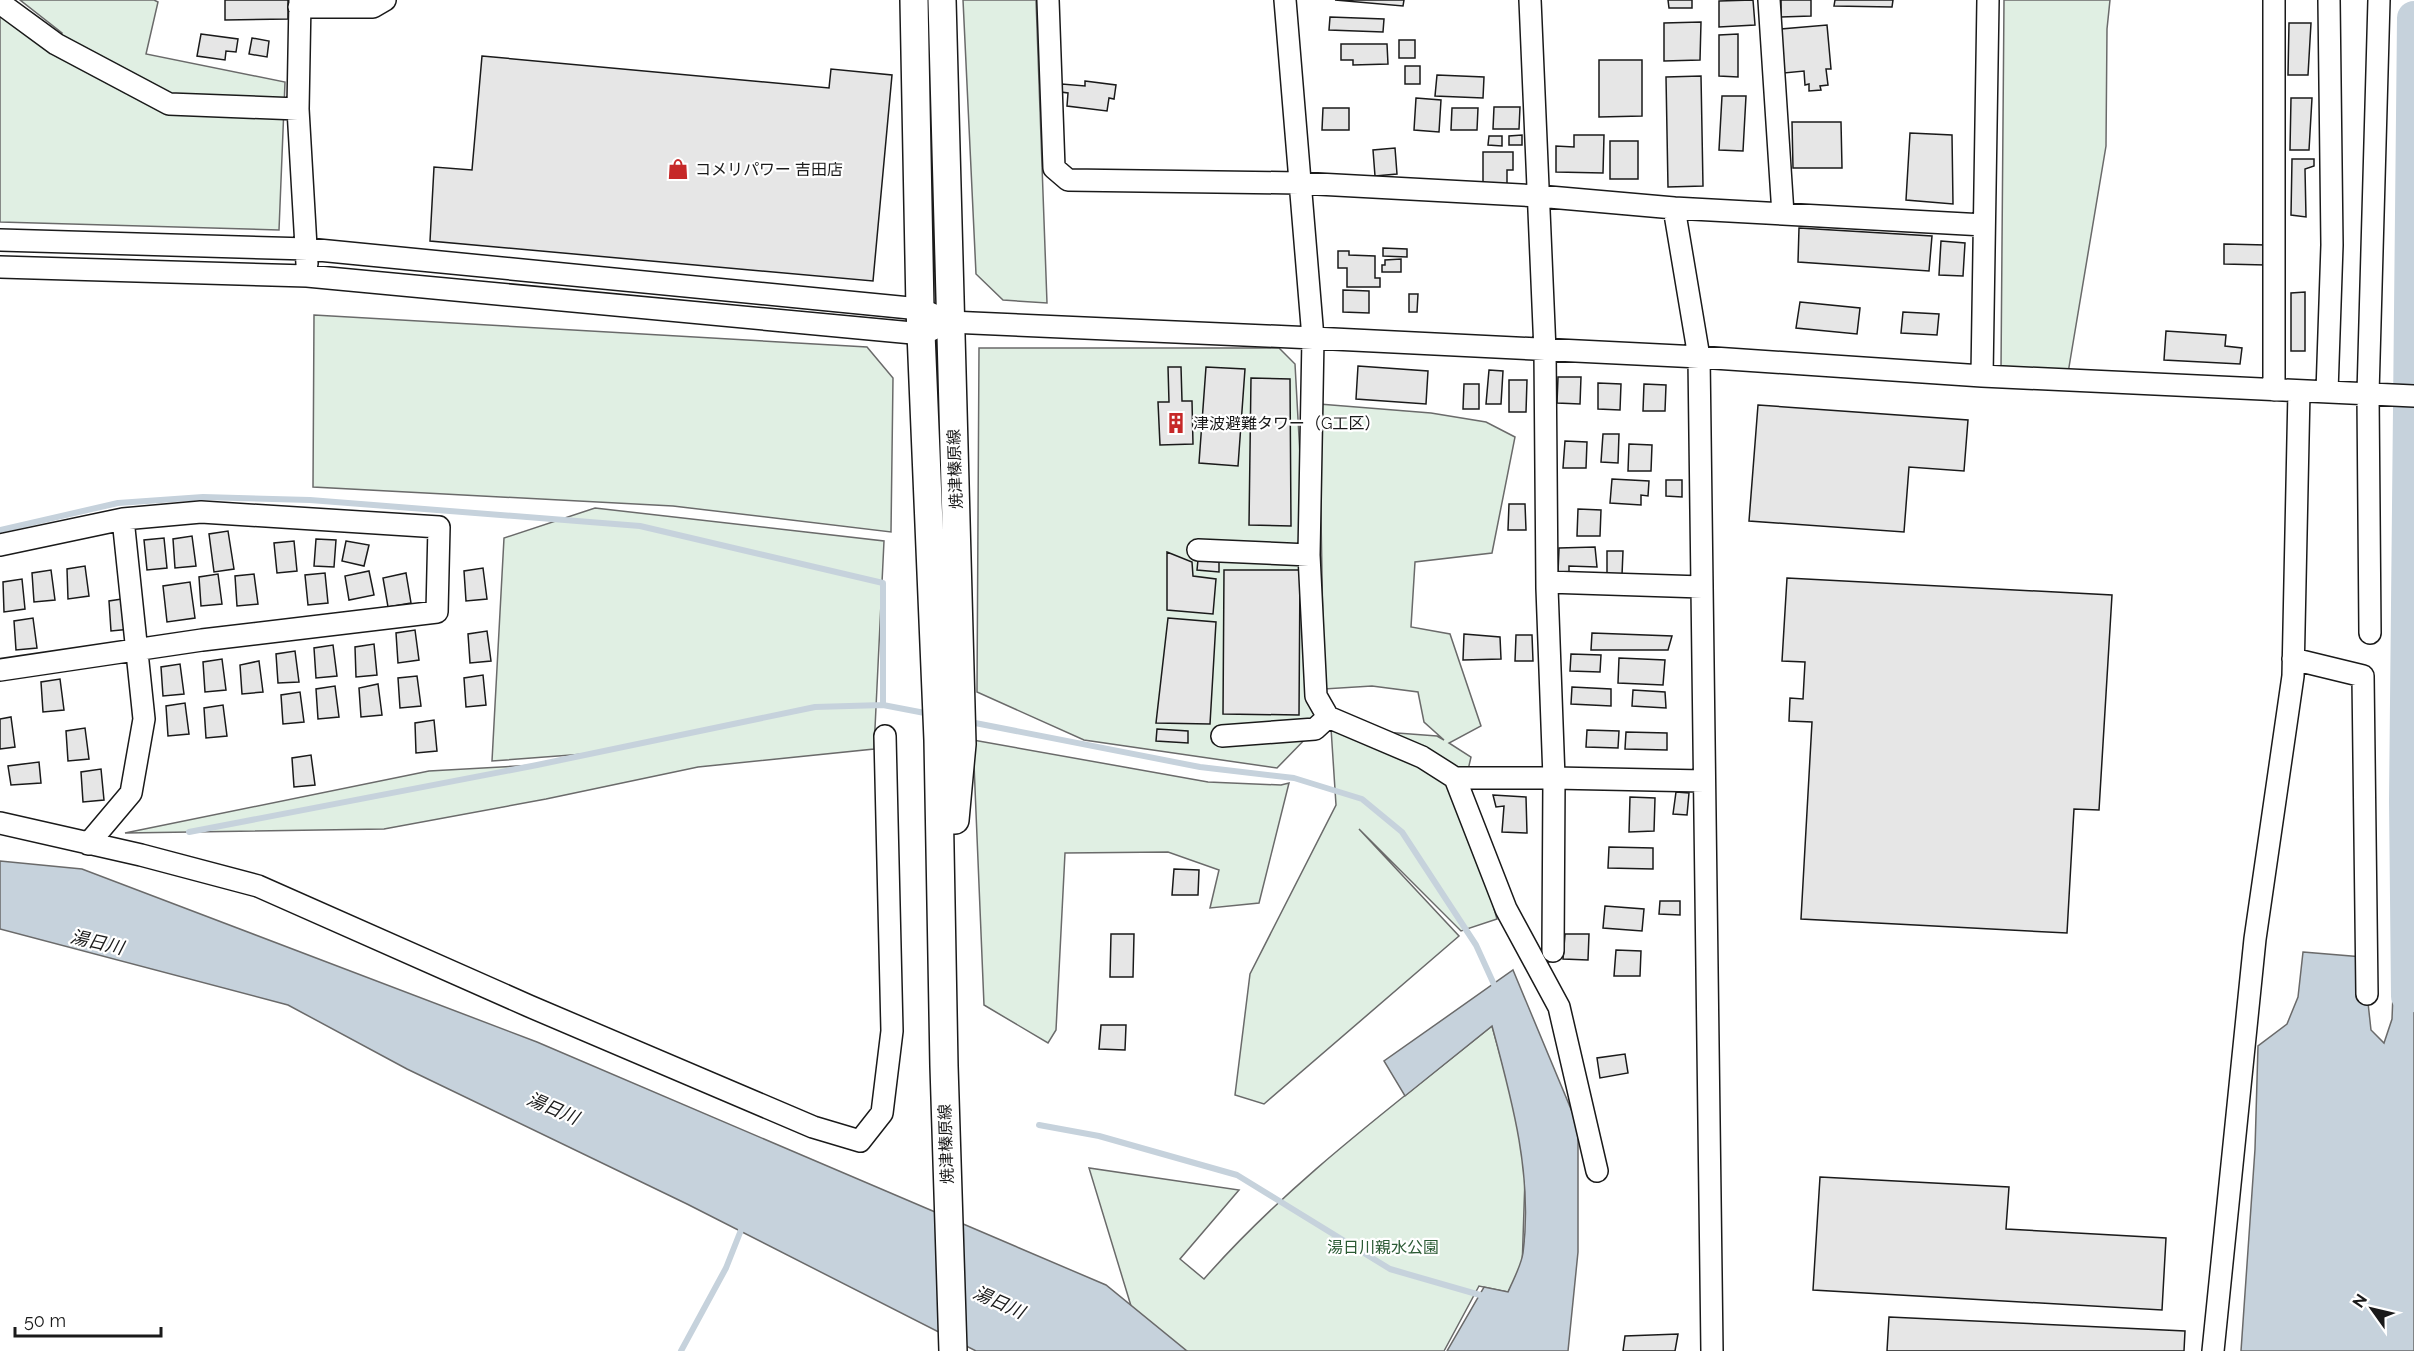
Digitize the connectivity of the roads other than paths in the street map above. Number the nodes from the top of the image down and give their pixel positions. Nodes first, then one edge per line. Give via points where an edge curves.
1 (385, 0) edge
2 (914, 0) edge
3 (942, 0) edge
4 (1048, 0) edge
5 (1285, 0) edge
6 (1530, 0) edge
7 (1769, 0) edge
8 (1988, 0) edge
9 (2274, 0) edge
10 (2329, 0) edge
11 (2379, 0) edge
12 (0, 3) edge
13 (299, 4) edge
14 (298, 109) junction
15 (1299, 183) junction
16 (1538, 196) junction
17 (1674, 208) junction
18 (1783, 214) junction
19 (1984, 225) junction
20 (0, 240) edge
21 (308, 249) junction
22 (0, 267) edge
23 (307, 276) junction
24 (922, 321) junction
25 (951, 322) junction
26 (1313, 338) junction
27 (1545, 351) junction
28 (1699, 357) junction
29 (1982, 376) junction
30 (2274, 390) junction
31 (2299, 391) junction
32 (2327, 392) junction
33 (2368, 394) junction
34 (2414, 396) edge
35 (123, 519) junction
36 (0, 545) edge
37 (1198, 550) dead end
38 (1309, 555) junction
39 (1547, 582) junction
40 (1702, 587) junction
41 (2370, 633) dead end
42 (136, 650) junction
43 (2293, 659) junction
44 (0, 670) edge
45 (948, 675) junction
46 (1328, 717) junction
47 (885, 736) dead end
48 (1222, 736) dead end
49 (1455, 778) junction
50 (1554, 778) junction
51 (1704, 781) junction
52 (0, 823) edge
53 (88, 844) junction
54 (1553, 951) dead end
55 (2367, 994) dead end
56 (1597, 1171) dead end
57 (953, 1351) edge
58 (1712, 1351) edge
59 (2213, 1351) edge

1 - 13 street via 373,7
2 - 24 main road, 焼津榛原線
3 - 25 main road, 焼津榛原線
4 - 15 street via 1054,168 1068,180
5 - 15 street
6 - 16 street
7 - 18 street
8 - 19 street
9 - 30 street
10 - 32 street via 2332,245
11 - 33 street
12 - 14 street via 56,44 169,104
13 - 14 street
14 - 21 street
15 - 16 street
15 - 26 street
16 - 17 street
16 - 27 street
17 - 18 street
17 - 28 street
18 - 19 street
19 - 29 street
20 - 21 street
21 - 23 street
21 - 24 street
22 - 23 street
23 - 24 street
24 - 25 street
24 - 45 main road, 焼津榛原線
25 - 26 street
25 - 45 main road, 焼津榛原線
26 - 27 street
26 - 38 street
27 - 28 street
27 - 39 street
28 - 29 street
28 - 40 street
29 - 30 street
30 - 31 street
31 - 32 street
31 - 43 street
32 - 33 street
33 - 34 street
33 - 41 street
35 - 36 street
35 - 42 street
35 - 42 street via 201,512 439,527 437,612
37 - 38 street
38 - 46 street via 1316,696
39 - 40 street
39 - 50 street
40 - 51 street
42 - 44 street
42 - 53 street via 144,719 131,793
43 - 55 street via 2363,676
43 - 59 street via 2255,939
45 - 57 main road, 焼津榛原線 via 950,742 943,938
46 - 48 street via 1315,729
46 - 49 street via 1422,757
47 - 53 street via 892,1031 882,1113 860,1141 813,1127 258,886
49 - 50 street
49 - 56 street via 1506,909 1559,1007
50 - 51 street
50 - 54 street
51 - 58 street
52 - 53 street

